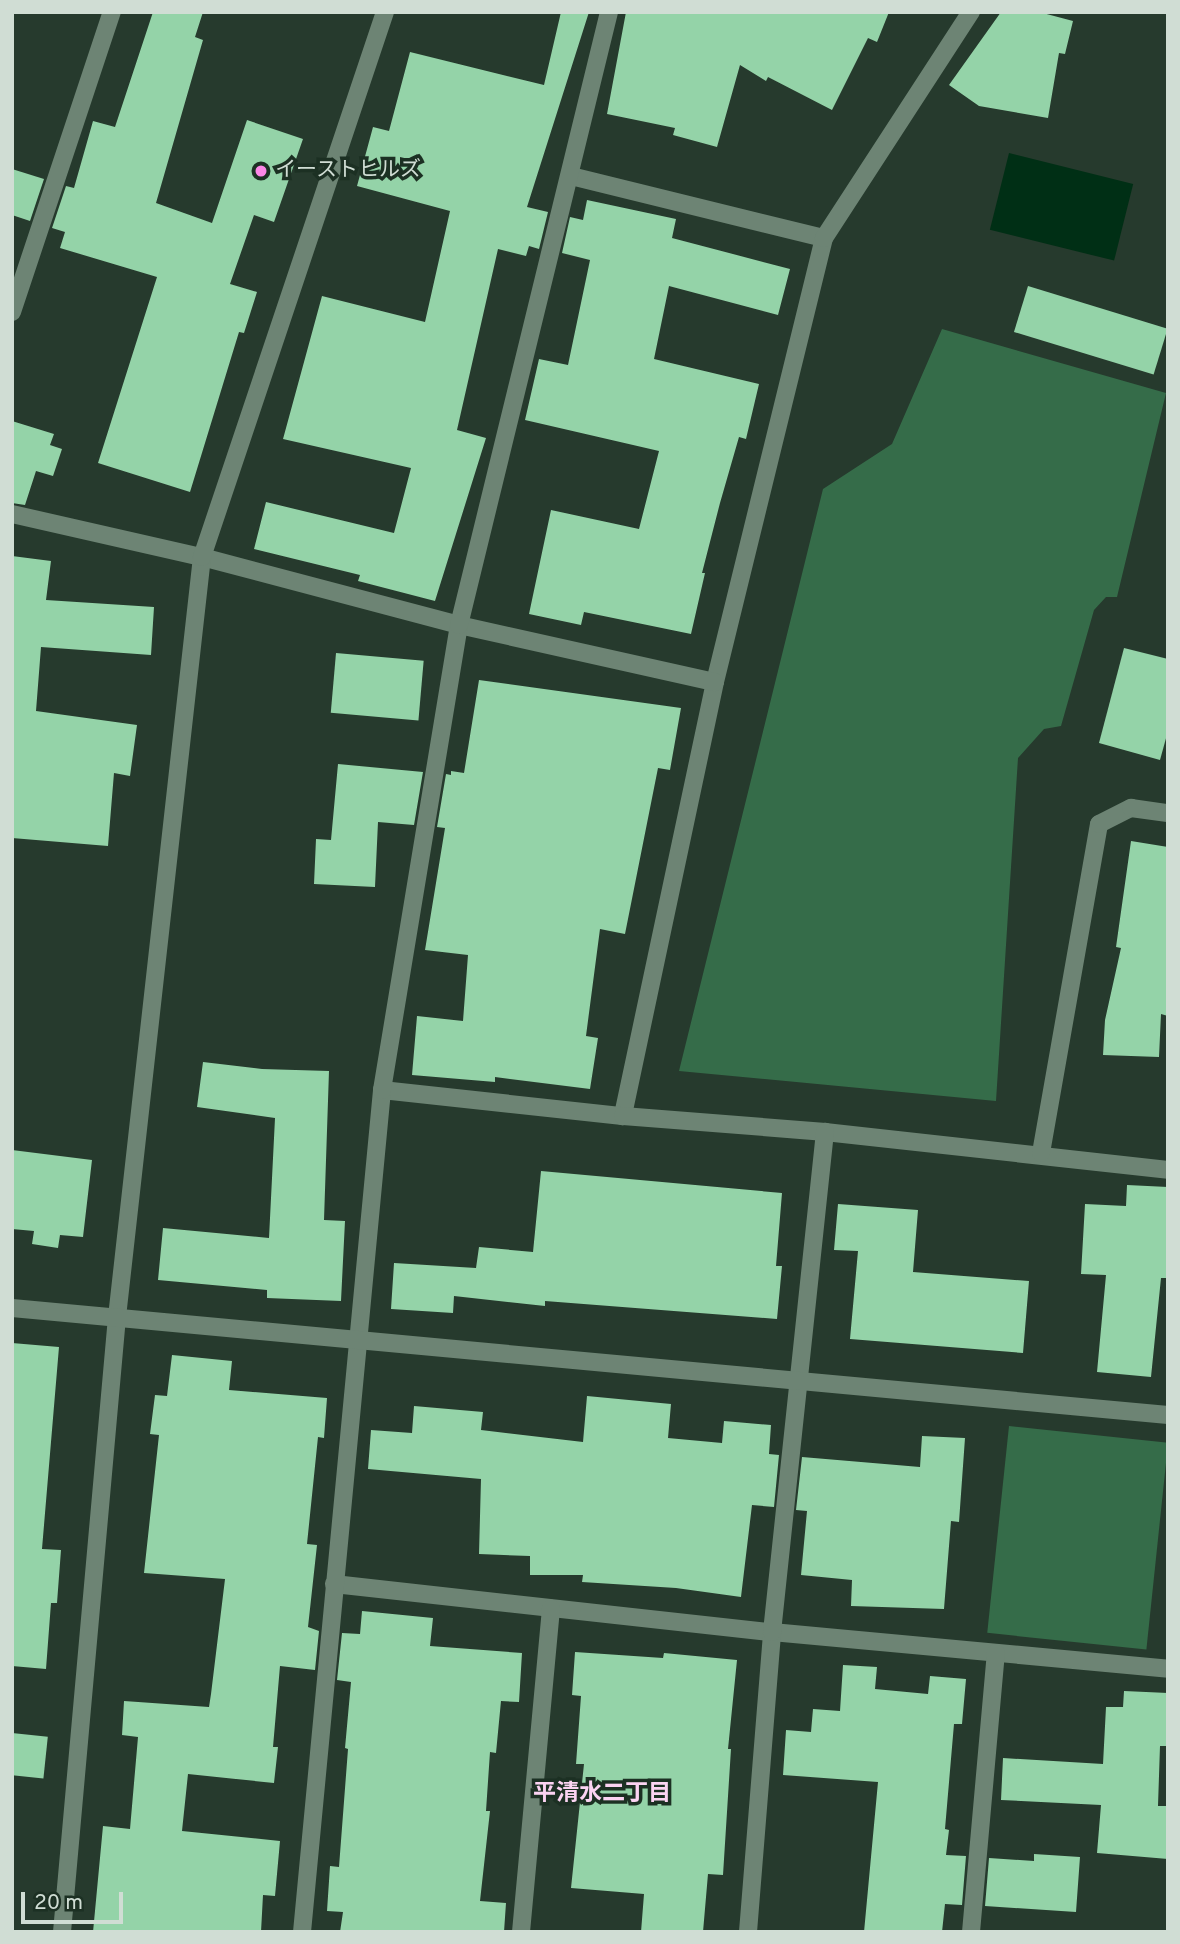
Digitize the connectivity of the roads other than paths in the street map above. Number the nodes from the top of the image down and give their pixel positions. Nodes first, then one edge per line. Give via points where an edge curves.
1 (112, 12) edge
2 (385, 12) edge
3 (610, 12) edge
4 (971, 12) edge
5 (571, 176) junction
6 (824, 238) junction
7 (12, 312) edge
8 (12, 514) edge
9 (202, 557) junction
10 (459, 625) junction
11 (715, 682) junction
12 (1168, 813) edge
13 (382, 1090) junction
14 (623, 1116) junction
15 (825, 1132) junction
16 (1041, 1153) junction
17 (1168, 1170) edge
18 (12, 1308) edge
19 (117, 1317) junction
20 (357, 1341) junction
21 (799, 1383) junction
22 (1168, 1415) edge
23 (334, 1584) junction
24 (551, 1608) junction
25 (772, 1632) junction
26 (996, 1653) junction
27 (1168, 1669) edge
28 (62, 1932) edge
29 (302, 1932) edge
30 (521, 1932) edge
31 (748, 1932) edge
32 (971, 1932) edge

1 - 7 street
2 - 9 street
3 - 5 street
4 - 6 street
5 - 6 street
5 - 10 street
6 - 11 street
8 - 9 street
9 - 10 street
9 - 19 street
10 - 11 street
10 - 13 street
11 - 14 street
12 - 16 street via 1131,808 1099,824
13 - 14 street
13 - 20 street
14 - 15 street
15 - 16 street
15 - 21 street
16 - 17 street
18 - 19 street
19 - 20 street
19 - 28 street
20 - 21 street
20 - 23 street
21 - 22 street
21 - 25 street
23 - 24 street
23 - 29 street
24 - 25 street
24 - 30 street
25 - 26 street
25 - 31 street
26 - 27 street
26 - 32 street

